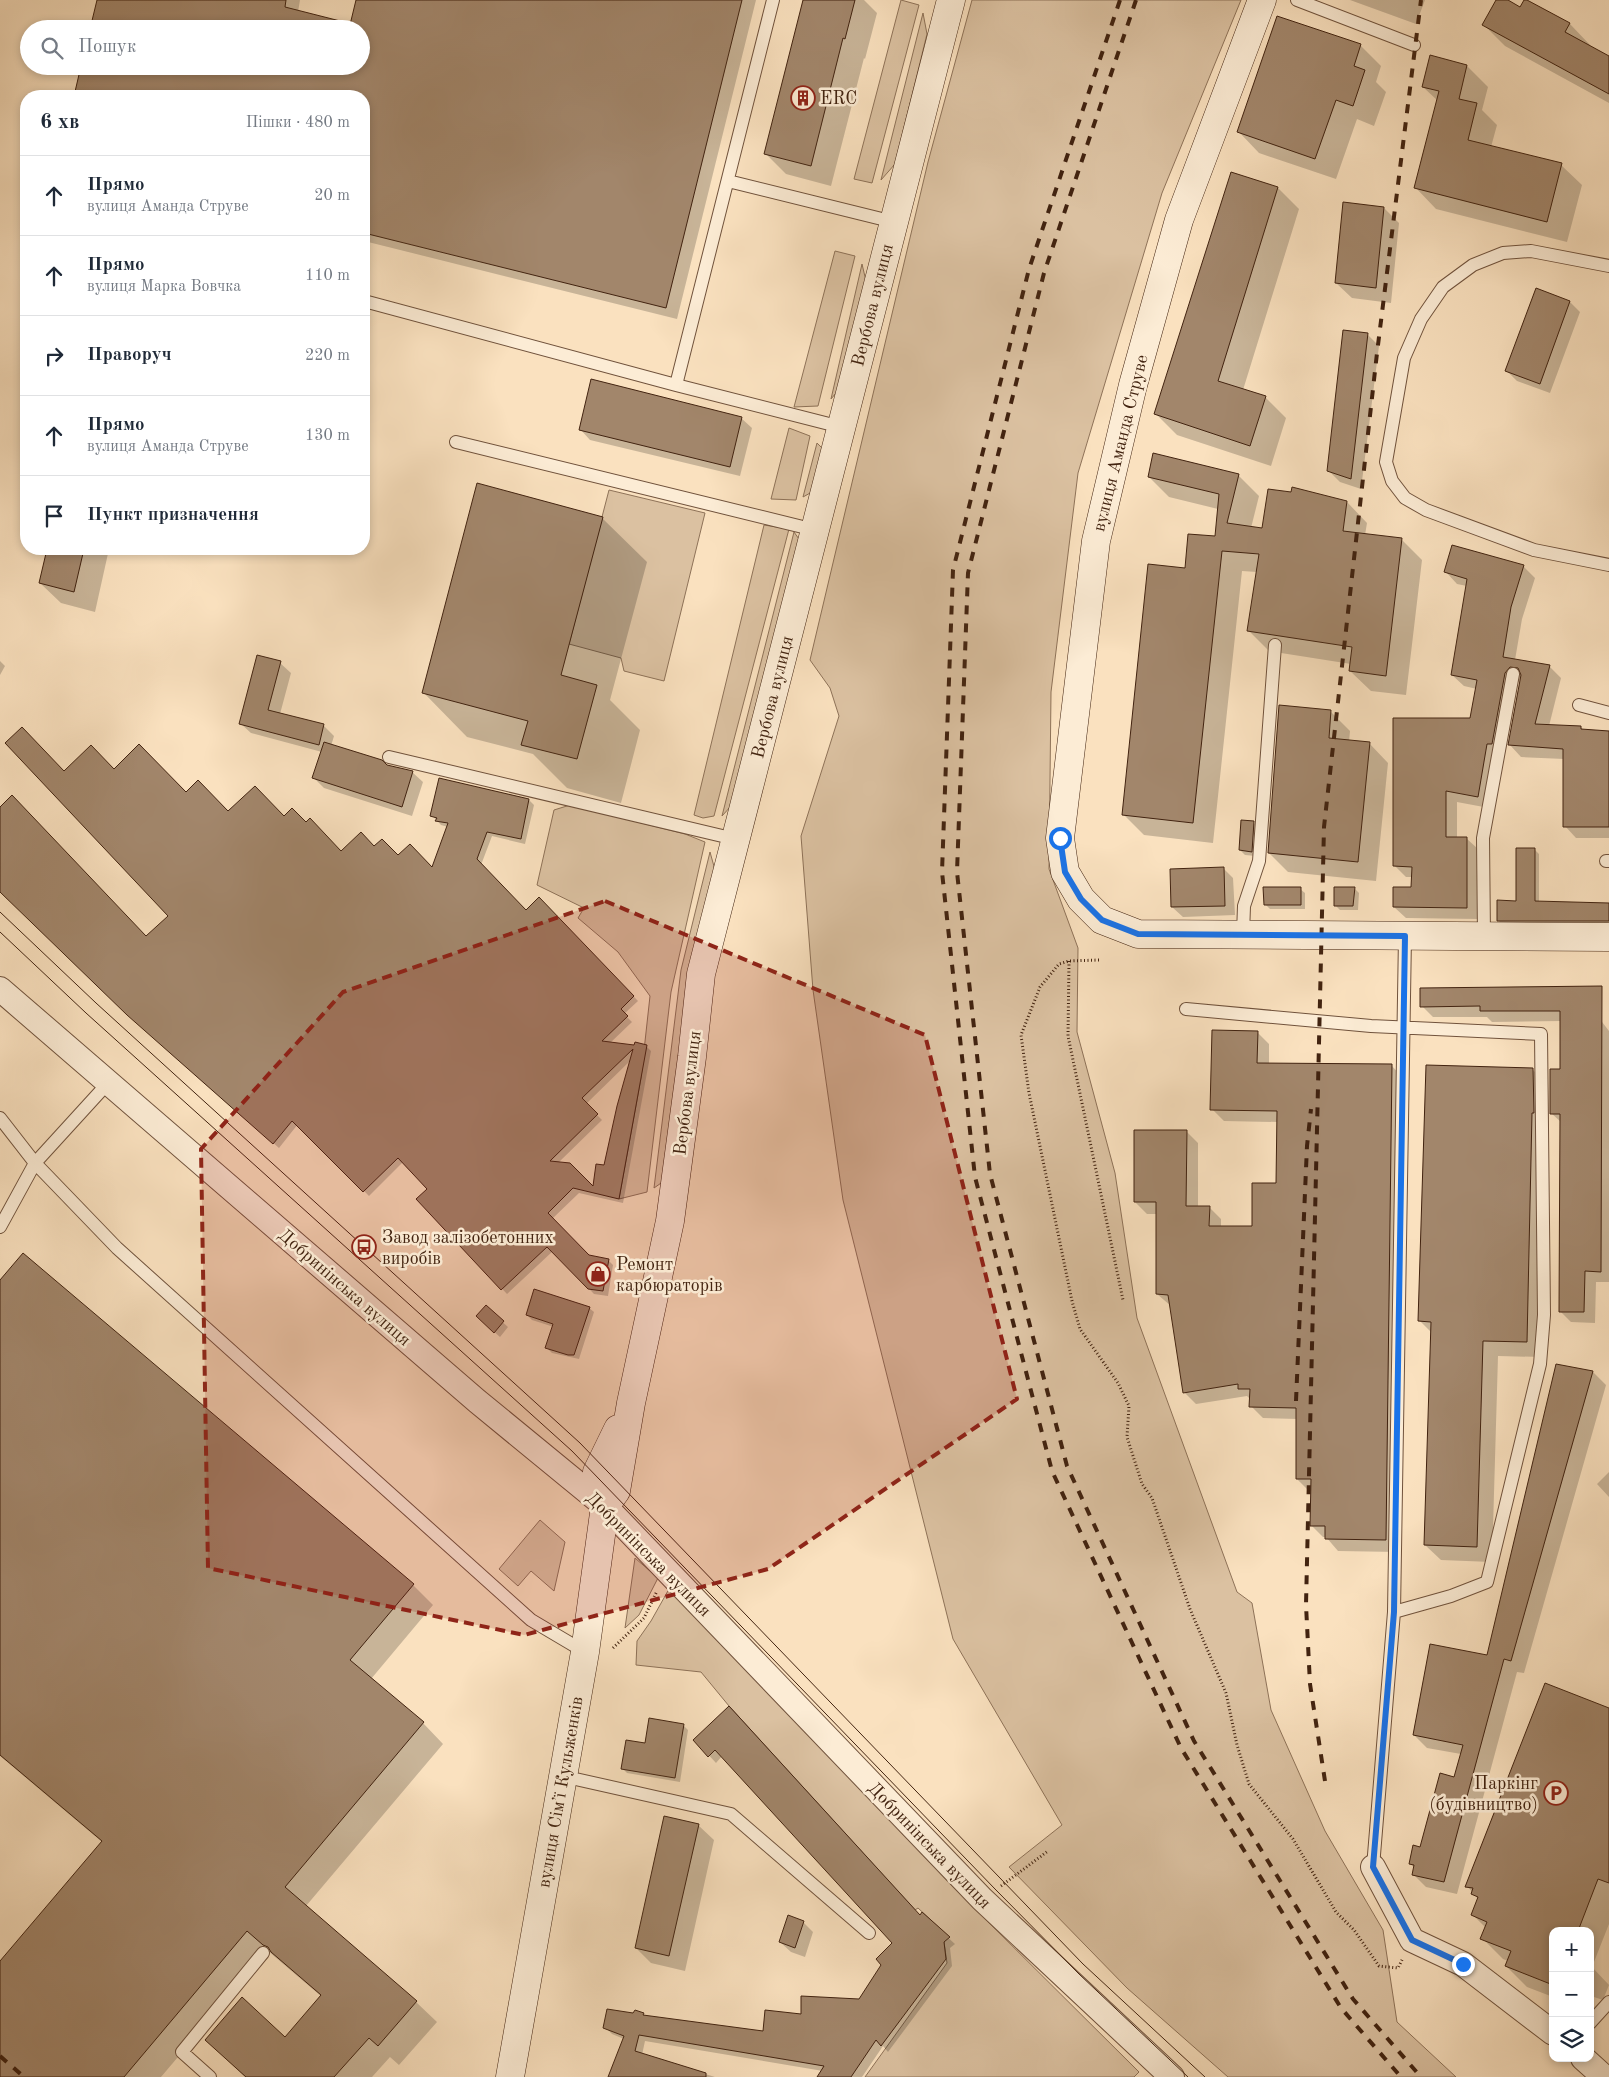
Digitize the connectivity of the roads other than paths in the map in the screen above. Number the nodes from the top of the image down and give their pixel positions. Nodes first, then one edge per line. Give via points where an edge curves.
1 (773, 0) edge
2 (951, 0) edge
3 (1262, 0) edge
4 (1297, 0) edge
5 (1414, 45) dead end
6 (728, 181) junction
7 (894, 222) junction
8 (1609, 266) edge
9 (370, 302) edge
10 (676, 385) junction
11 (841, 427) junction
12 (456, 442) dead end
13 (815, 530) junction
14 (1609, 565) edge
15 (1275, 645) dead end
16 (1513, 674) dead end
17 (1579, 705) dead end
18 (1609, 713) edge
19 (389, 757) dead end
20 (735, 839) junction
21 (1243, 934) junction
22 (1405, 936) junction
23 (1484, 936) junction
24 (1609, 937) edge
25 (0, 989) edge
26 (1186, 1009) dead end
27 (1403, 1028) junction
28 (108, 1083) junction
29 (0, 1118) edge
30 (35, 1163) junction
31 (0, 1227) edge
32 (605, 1506) junction
33 (1394, 1612) junction
34 (585, 1652) junction
35 (562, 1776) junction
36 (1373, 1867) joint
37 (869, 1933) dead end
38 (263, 1953) dead end
39 (1609, 2002) edge
40 (1594, 2018) edge
41 (1549, 2030) edge
42 (1587, 2062) edge
43 (210, 2077) edge
44 (510, 2077) edge
45 (1172, 2077) edge
46 (1604, 2077) edge

1 - 6 lane
2 - 7 main road, Вербова вулиця
3 - 21 main road, вулиця Аманда Струве via 1179,220 1133,385 1096,541 1060,838 1065,872 1081,899 1102,920 1138,934
4 - 5 lane
6 - 7 lane
6 - 10 lane
7 - 11 main road, Вербова вулиця
8 - 14 lane via 1532,250 1503,253 1473,265 1443,287 1421,319 1404,358 1386,462 1392,481 1404,498 1426,510 1534,550
9 - 10 lane
10 - 11 lane
11 - 13 main road, Вербова вулиця
12 - 13 lane
13 - 20 main road, Вербова вулиця
15 - 21 lane via 1259,861 1244,906
16 - 23 lane via 1483,838
17 - 18 lane
19 - 20 lane
20 - 32 main road, Вербова вулиця via 701,974 670,1221 631,1403 616,1491
21 - 22 main road, вулиця Аманда Струве
22 - 23 main road, вулиця Аманда Струве
22 - 27 lane
23 - 24 main road, вулиця Аманда Струве
25 - 28 street, Добринінська вулиця
26 - 27 lane
27 - 33 lane
27 - 33 lane via 1540,1034 1544,1315 1540,1364 1487,1582
28 - 30 lane
28 - 32 street, Добринінська вулиця via 477,1401
29 - 30 lane
30 - 31 lane
30 - 34 lane via 117,1248 531,1620
32 - 34 main road, вулиця Сімʼї Кульженків
32 - 45 street, Добринінська вулиця via 982,1899
33 - 36 lane
34 - 35 main road, вулиця Сімʼї Кульженків
35 - 37 lane via 731,1814
35 - 44 main road, вулиця Сімʼї Кульженків
36 - 41 street via 1412,1940 1463,1964
38 - 43 lane via 182,2052
39 - 40 lane
42 - 46 street

